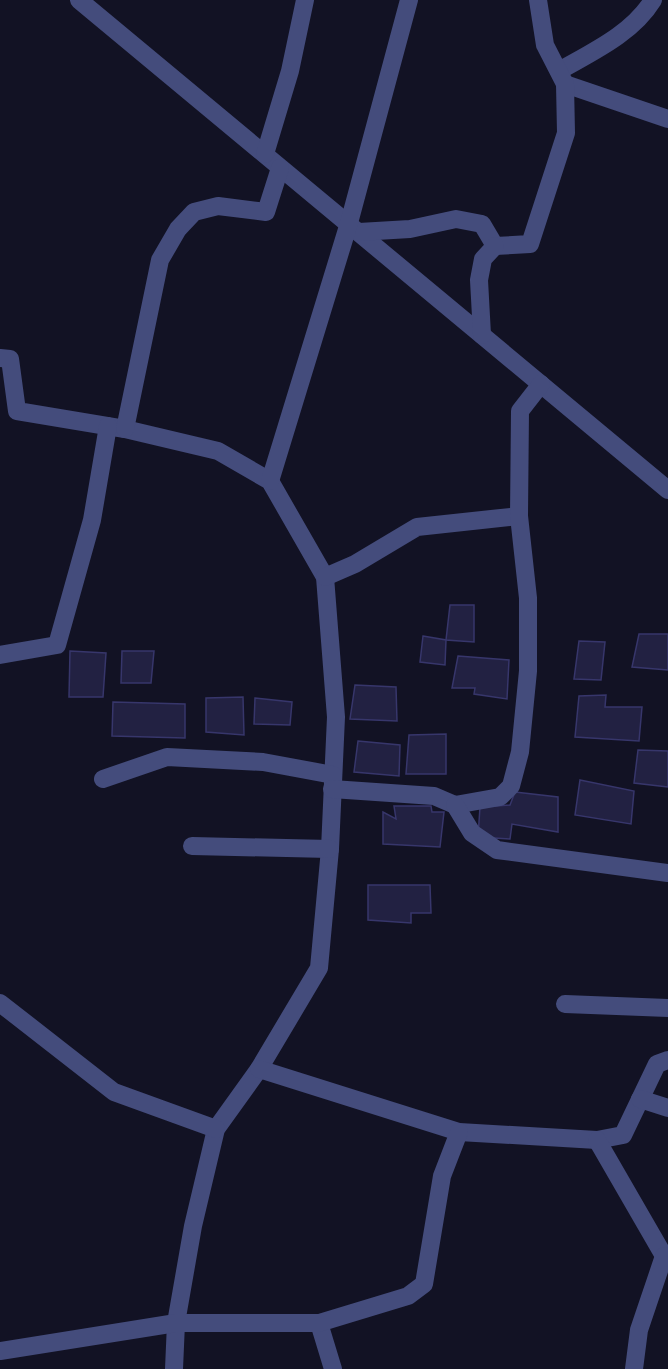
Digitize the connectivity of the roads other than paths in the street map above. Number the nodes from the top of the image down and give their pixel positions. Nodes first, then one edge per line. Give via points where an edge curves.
1 (79, 0) edge
2 (305, 0) edge
3 (409, 0) edge
4 (538, 0) edge
5 (653, 0) edge
6 (562, 78) junction
7 (668, 119) edge
8 (265, 154) junction
9 (280, 168) junction
10 (354, 228) junction
11 (495, 246) junction
12 (482, 335) junction
13 (0, 358) edge
14 (541, 384) junction
15 (117, 428) junction
16 (270, 481) junction
17 (668, 490) edge
18 (519, 516) junction
19 (325, 577) junction
20 (0, 655) edge
21 (103, 778) dead end
22 (333, 782) junction
23 (455, 805) junction
24 (192, 846) dead end
25 (330, 849) junction
26 (668, 873) edge
27 (0, 1003) edge
28 (566, 1004) dead end
29 (668, 1008) edge
30 (668, 1060) edge
31 (259, 1069) junction
32 (640, 1099) junction
33 (668, 1108) edge
34 (216, 1129) junction
35 (459, 1132) junction
36 (597, 1140) junction
37 (666, 1258) edge
38 (176, 1323) junction
39 (319, 1323) junction
40 (0, 1351) edge
41 (174, 1369) edge
42 (333, 1369) edge
43 (634, 1369) edge

1 - 8 street
2 - 8 street via 290,71
3 - 10 street
4 - 6 street via 545,45
5 - 6 street via 645,13
6 - 7 street
6 - 11 street via 566,133 530,244
8 - 9 street
9 - 10 street
9 - 15 street via 266,212 218,206 194,212 178,229 160,261
10 - 11 street via 410,229 456,219 482,224
10 - 12 street
10 - 16 street
11 - 12 street via 483,259 479,280
12 - 14 street
13 - 15 street via 10,359 17,411
14 - 17 street
14 - 18 street via 520,411
15 - 16 street via 218,451
15 - 20 street via 57,645
16 - 19 street
18 - 19 street via 417,527
18 - 23 street via 528,598 528,671 520,752 511,786 500,797
19 - 22 street via 336,717
21 - 22 street via 167,757 263,762
22 - 23 street via 434,796
22 - 25 street
23 - 26 street via 472,833 497,850
24 - 25 street
25 - 31 street via 319,968
27 - 34 street via 114,1092
28 - 29 street
30 - 32 street via 657,1064
31 - 34 street
31 - 35 street
32 - 33 street
32 - 36 street via 623,1135
34 - 38 street
35 - 36 street
35 - 39 street via 442,1176 424,1284 408,1296
36 - 37 street
37 - 43 street via 639,1330
38 - 39 street
38 - 40 street
38 - 41 street
39 - 42 street

